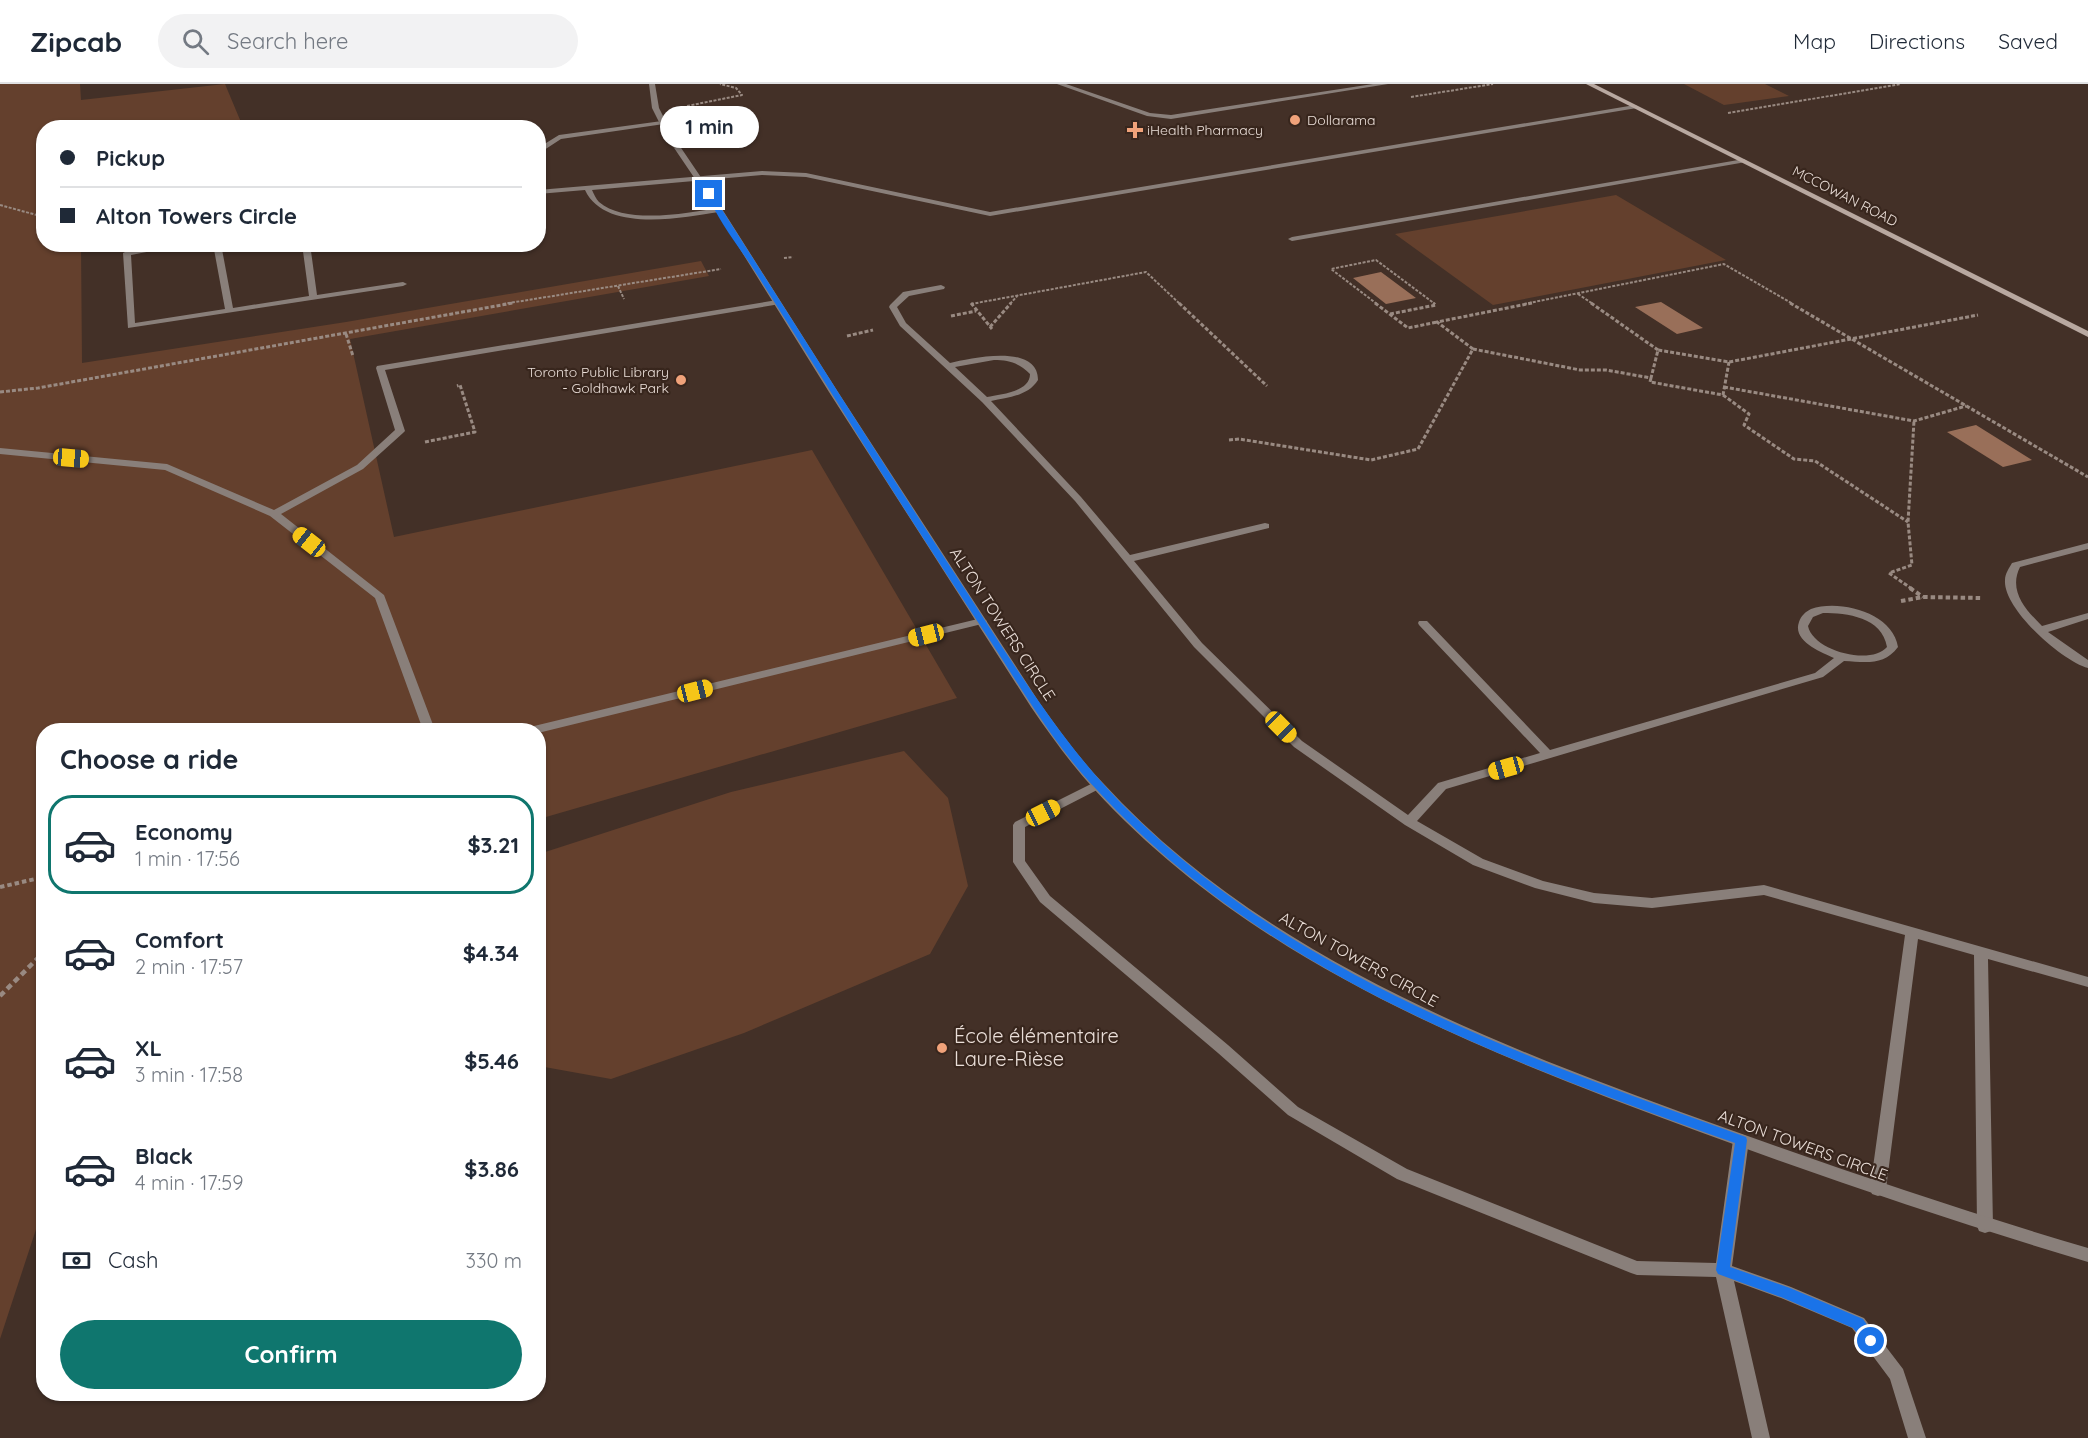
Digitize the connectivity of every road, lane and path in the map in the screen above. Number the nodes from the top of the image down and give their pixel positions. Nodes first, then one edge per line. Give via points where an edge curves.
1 (652, 84) edge
2 (720, 84) edge
3 (1060, 84) edge
4 (1385, 84) edge
5 (1492, 84) edge
6 (1589, 84) edge
7 (1901, 84) edge
8 (1401, 98) dead end
9 (690, 105) dead end
10 (1635, 107) junction
11 (1728, 113) dead end
12 (662, 123) junction
13 (546, 147) edge
14 (1744, 161) junction
15 (700, 178) junction
16 (587, 187) junction
17 (546, 191) edge
18 (0, 205) edge
19 (718, 210) junction
20 (36, 215) edge
21 (1292, 239) dead end
22 (133, 252) edge
23 (218, 252) edge
24 (307, 252) edge
25 (726, 268) dead end
26 (403, 284) dead end
27 (941, 286) dead end
28 (1020, 294) junction
29 (1577, 294) junction
30 (313, 298) junction
31 (777, 302) junction
32 (229, 311) junction
33 (1390, 314) junction
34 (1978, 315) dead end
35 (1437, 322) junction
36 (990, 327) junction
37 (2088, 333) edge
38 (996, 334) dead end
39 (1851, 339) junction
40 (1473, 349) junction
41 (1658, 350) junction
42 (1729, 362) junction
43 (950, 366) junction
44 (1651, 378) junction
45 (1267, 386) dead end
46 (450, 387) dead end
47 (1724, 387) junction
48 (0, 392) edge
49 (1723, 395) junction
50 (985, 400) junction
51 (1966, 406) junction
52 (1914, 421) junction
53 (1228, 440) dead end
54 (380, 450) junction
55 (0, 451) edge
56 (2088, 477) edge
57 (274, 514) junction
58 (1908, 522) junction
59 (1266, 526) dead end
60 (2088, 546) edge
61 (1128, 559) junction
62 (1923, 597) junction
63 (2014, 599) junction
64 (1846, 610) junction
65 (2088, 616) edge
66 (982, 621) junction
67 (1423, 623) dead end
68 (2039, 631) junction
69 (1842, 657) junction
70 (2088, 665) edge
71 (426, 723) edge
72 (546, 727) edge
73 (1548, 755) junction
74 (1098, 785) junction
75 (1409, 822) junction
76 (36, 879) edge
77 (0, 887) edge
78 (1912, 932) junction
79 (1981, 951) junction
80 (36, 960) edge
81 (2088, 982) edge
82 (0, 996) edge
83 (1741, 1140) junction
84 (1878, 1189) junction
85 (1985, 1226) junction
86 (2088, 1256) edge
87 (1723, 1270) junction
88 (1761, 1438) edge
89 (1917, 1438) edge

1 - 12 street, ALTON TOWERS CIRCLE via 653,100
2 - 9 path via 736,88 742,95
3 - 4 street via 1149,115 1171,117
5 - 8 path
6 - 10 main road, MCCOWAN ROAD
7 - 11 path
10 - 14 main road, MCCOWAN ROAD
10 - 15 street via 990,214 806,175 762,173
12 - 13 street via 559,138
12 - 15 street, ALTON TOWERS CIRCLE
14 - 21 street
14 - 37 main road, MCCOWAN ROAD
15 - 16 street
15 - 19 street, ALTON TOWERS CIRCLE
16 - 17 street
16 - 19 street via 596,203 635,216 679,217
18 - 20 path
19 - 31 street, ALTON TOWERS CIRCLE
22 - 32 street via 127,253 131,326
23 - 32 street
24 - 30 street
25 - 48 path
26 - 30 street
27 - 43 street via 906,294 893,307 903,324
28 - 36 path
28 - 36 path via 970,303
28 - 45 path via 1146,272
29 - 35 path
29 - 39 path via 1724,264
29 - 41 path
30 - 32 street
31 - 54 street via 380,368 400,431
31 - 66 street, ALTON TOWERS CIRCLE
33 - 33 path via 1436,304 1376,260 1331,269
33 - 35 path via 1408,328
34 - 39 path
35 - 40 path
36 - 38 path
39 - 42 path
39 - 51 path
40 - 44 path via 1580,370
40 - 53 path via 1418,449 1371,460
41 - 42 path
41 - 44 path
42 - 47 path
43 - 50 street
43 - 50 street via 1008,358 1022,362 1034,373 1034,380 1025,389
44 - 49 path via 1650,382
46 - 54 path via 460,386 476,432
47 - 49 path
47 - 52 path
49 - 58 path via 1749,414 1744,424 1794,459 1815,461
50 - 61 street
51 - 52 path
51 - 56 path
52 - 58 path
54 - 57 street via 360,467
55 - 57 street via 167,467
57 - 71 street via 380,597
58 - 62 path via 1912,565 1889,573
59 - 61 street
60 - 63 street via 2016,565 2009,580
61 - 75 street via 1198,645 1298,744
62 - 63 path
62 - 64 path
63 - 68 street
64 - 69 street via 1819,610 1809,615 1803,628 1815,645
64 - 69 street via 1886,627 1895,644 1892,652 1872,660
65 - 68 street
66 - 72 street
66 - 74 street, ALTON TOWERS CIRCLE via 1050,727
67 - 73 street
68 - 70 street
69 - 73 street via 1819,675
73 - 75 street via 1442,786
74 - 83 street, ALTON TOWERS CIRCLE via 1151,839 1201,880 1346,975 1518,1058
74 - 87 street via 1019,825 1019,862 1045,899 1293,1111 1402,1174 1637,1268
75 - 78 street via 1478,862 1540,885 1594,898 1652,903 1764,890
76 - 77 path
78 - 79 street
78 - 84 street
79 - 81 street
79 - 85 street
80 - 82 path
83 - 84 street, ALTON TOWERS CIRCLE
83 - 87 street
84 - 85 street, ALTON TOWERS CIRCLE
85 - 86 street, ALTON TOWERS CIRCLE
87 - 88 street
87 - 89 street via 1858,1323 1897,1375

